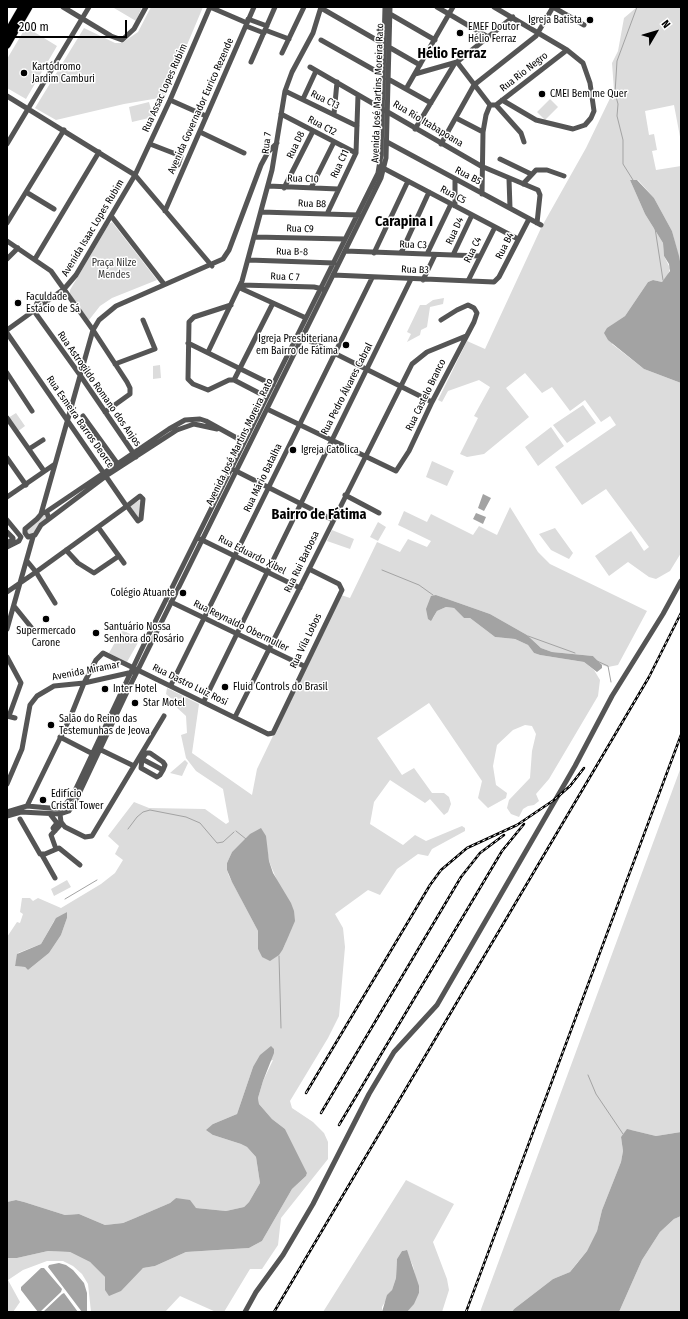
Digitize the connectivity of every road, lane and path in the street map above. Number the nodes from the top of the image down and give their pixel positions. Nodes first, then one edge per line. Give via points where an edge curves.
1 (22, 7) edge
2 (29, 7) edge
3 (63, 7) edge
4 (89, 7) edge
5 (146, 7) edge
6 (210, 7) edge
7 (254, 7) edge
8 (275, 7) edge
9 (304, 7) edge
10 (380, 7) edge
11 (390, 7) edge
12 (437, 7) edge
13 (453, 7) edge
14 (494, 7) edge
15 (553, 7) edge
16 (321, 8) edge
17 (385, 8) edge
18 (390, 14) junction
19 (449, 14) junction
20 (513, 17) junction
21 (82, 18) junction
22 (247, 23) junction
23 (584, 25) dead end
24 (265, 30) junction
25 (7, 33) edge
26 (539, 33) junction
27 (488, 37) junction
28 (289, 39) junction
29 (321, 40) dead end
30 (435, 40) junction
31 (7, 44) edge
32 (384, 44) junction
33 (389, 46) junction
34 (567, 50) junction
35 (282, 53) dead end
36 (251, 62) dead end
37 (456, 63) junction
38 (420, 65) junction
39 (310, 67) dead end
40 (316, 71) junction
41 (415, 74) junction
42 (383, 75) junction
43 (388, 79) junction
44 (337, 82) junction
45 (474, 85) junction
46 (406, 88) junction
47 (285, 91) junction
48 (358, 95) junction
49 (7, 96) edge
50 (303, 99) junction
51 (170, 100) junction
52 (502, 100) junction
53 (432, 103) junction
54 (493, 105) junction
55 (383, 108) junction
56 (28, 109) junction
57 (388, 111) junction
58 (281, 114) junction
59 (334, 114) junction
60 (206, 116) junction
61 (456, 118) junction
62 (357, 126) junction
63 (414, 129) junction
64 (64, 130) junction
65 (313, 131) junction
66 (200, 132) junction
67 (483, 132) junction
68 (334, 142) junction
69 (387, 142) junction
70 (524, 142) dead end
71 (277, 143) junction
72 (7, 144) edge
73 (150, 144) junction
74 (441, 144) junction
75 (99, 152) junction
76 (244, 153) dead end
77 (356, 153) junction
78 (500, 159) dead end
79 (178, 165) dead end
80 (481, 166) junction
81 (382, 168) junction
82 (531, 174) junction
83 (135, 175) junction
84 (564, 176) dead end
85 (509, 179) junction
86 (455, 180) junction
87 (408, 181) junction
88 (523, 184) junction
89 (268, 186) junction
90 (284, 188) junction
91 (311, 188) junction
92 (338, 189) junction
93 (26, 192) junction
94 (429, 192) junction
95 (482, 194) junction
96 (453, 205) junction
97 (510, 208) junction
98 (54, 209) dead end
99 (165, 211) junction
100 (261, 212) junction
101 (327, 214) junction
102 (356, 215) junction
103 (472, 215) junction
104 (362, 216) junction
105 (112, 217) junction
106 (529, 219) junction
107 (7, 223) edge
108 (539, 224) joint
109 (494, 227) junction
110 (254, 237) junction
111 (345, 239) junction
112 (518, 239) junction
113 (7, 241) edge
114 (18, 248) junction
115 (345, 251) junction
116 (374, 253) junction
117 (401, 253) junction
118 (427, 254) junction
119 (435, 255) junction
120 (453, 255) junction
121 (480, 256) junction
122 (7, 259) edge
123 (35, 259) junction
124 (249, 260) junction
125 (334, 262) junction
126 (212, 266) junction
127 (333, 275) junction
128 (372, 278) junction
129 (411, 279) junction
130 (423, 280) junction
131 (468, 280) junction
132 (496, 281) joint
133 (164, 284) junction
134 (240, 286) junction
135 (321, 287) junction
136 (64, 289) junction
137 (324, 293) junction
138 (273, 303) junction
139 (231, 305) junction
140 (34, 311) junction
141 (306, 318) junction
142 (143, 320) dead end
143 (441, 320) dead end
144 (93, 330) junction
145 (7, 331) edge
146 (300, 336) junction
147 (466, 336) junction
148 (188, 343) junction
149 (208, 352) junction
150 (335, 354) junction
151 (115, 364) junction
152 (239, 368) junction
153 (367, 370) junction
154 (7, 373) edge
155 (80, 375) junction
156 (234, 380) junction
157 (273, 385) junction
158 (400, 387) junction
159 (259, 393) dead end
160 (432, 402) junction
161 (267, 409) junction
162 (32, 411) dead end
163 (105, 412) junction
164 (84, 416) dead end
165 (7, 418) edge
166 (67, 419) junction
167 (300, 425) junction
168 (43, 440) dead end
169 (331, 440) junction
170 (244, 442) junction
171 (29, 449) junction
172 (134, 455) junction
173 (365, 456) junction
174 (7, 458) edge
175 (117, 463) junction
176 (55, 464) junction
177 (232, 466) junction
178 (236, 471) junction
179 (44, 472) junction
180 (105, 474) junction
181 (26, 485) junction
182 (268, 488) junction
183 (345, 495) junction
184 (7, 497) edge
185 (300, 504) junction
186 (127, 506) junction
187 (43, 513) junction
188 (379, 513) dead end
189 (48, 519) junction
190 (7, 520) edge
191 (333, 520) junction
192 (98, 527) junction
193 (25, 532) junction
194 (33, 537) junction
195 (197, 537) junction
196 (12, 538) edge
197 (202, 540) junction
198 (66, 550) junction
199 (119, 556) junction
200 (235, 556) junction
201 (27, 561) junction
202 (124, 563) dead end
203 (309, 569) junction
204 (36, 572) junction
205 (267, 572) junction
206 (681, 580) edge
207 (20, 583) junction
208 (300, 588) junction
209 (7, 592) edge
210 (171, 602) junction
211 (55, 603) dead end
212 (14, 606) junction
213 (205, 618) junction
214 (7, 629) edge
215 (35, 632) dead end
216 (237, 634) junction
217 (270, 650) junction
218 (7, 657) edge
219 (304, 666) junction
220 (134, 670) junction
221 (84, 683) junction
222 (170, 685) junction
223 (204, 702) junction
224 (8, 716) edge
225 (164, 716) dead end
226 (235, 717) junction
227 (15, 718) dead end
228 (268, 734) joint
229 (60, 737) junction
230 (98, 742) junction
231 (101, 749) junction
232 (93, 753) junction
233 (141, 758) junction
234 (94, 761) junction
235 (134, 766) junction
236 (163, 770) junction
237 (7, 784) edge
238 (27, 806) junction
239 (7, 812) edge
240 (50, 814) junction
241 (60, 814) junction
242 (7, 816) edge
243 (20, 819) dead end
244 (62, 823) junction
245 (55, 831) junction
246 (56, 849) junction
247 (42, 855) junction
248 (80, 865) dead end
249 (55, 878) dead end
250 (245, 1312) edge

1 - 25 main road
2 - 31 main road
3 - 21 street
4 - 21 street
5 - 21 street via 134,29 122,40
6 - 22 street
6 - 51 street, Rua Assac Lopes Rubim
7 - 22 street, Avenida Governador Eurico Rezende
8 - 24 street
9 - 28 street
10 - 17 street
11 - 18 street, Avenida José Martins Moreira Rato
12 - 19 street
13 - 19 street
14 - 20 street
15 - 23 street
15 - 26 street
16 - 32 street
16 - 47 street, Rua 7 via 313,33
17 - 32 street, Avenida José Martins Moreira Rato
18 - 30 street
18 - 33 street, Avenida José Martins Moreira Rato
19 - 27 street
19 - 30 street
20 - 26 street
20 - 27 street
21 - 56 street
22 - 24 street
22 - 24 street
22 - 60 street, Avenida Governador Eurico Rezende
24 - 28 street
24 - 36 street
26 - 34 street
26 - 45 street
27 - 37 street
28 - 35 street
29 - 42 street
30 - 38 street
32 - 33 street
32 - 42 street, Avenida José Martins Moreira Rato
33 - 38 street
33 - 43 street, Avenida José Martins Moreira Rato
34 - 52 street, Rua Rio Negro
34 - 52 street via 586,67 593,98 594,111 590,121 581,128 573,129 536,120
37 - 41 street
37 - 45 street
37 - 53 street
38 - 41 street
39 - 40 street, Rua Rio Itabapoana
40 - 44 street, Rua Rio Itabapoana
40 - 50 street
41 - 46 street
42 - 55 street, Avenida José Martins Moreira Rato
43 - 46 street
43 - 57 street, Avenida José Martins Moreira Rato
44 - 48 street, Rua Rio Itabapoana
44 - 59 street
45 - 54 street
45 - 61 street
46 - 53 street
47 - 50 street, Rua C13
47 - 58 street, Rua 7
48 - 55 street, Rua Rio Itabapoana
48 - 62 street, Rua C11
49 - 56 street
50 - 59 street, Rua C13
51 - 60 street
51 - 73 street, Rua Assac Lopes Rubim
52 - 54 street, Rua Rio Negro
53 - 63 street
54 - 67 street via 486,115
54 - 70 street via 521,133
55 - 57 street, Rua Rio Itabapoana
55 - 81 street, Avenida José Martins Moreira Rato
56 - 64 street
56 - 72 street
57 - 63 street, Rua Rio Itabapoana
57 - 69 street, Avenida José Martins Moreira Rato
58 - 65 street, Rua C12
58 - 71 street, Rua 7
59 - 62 street, Rua C13
60 - 66 street, Avenida Governador Eurico Rezende
61 - 67 street
61 - 74 street
62 - 77 street, Rua C11
63 - 74 street, Rua Rio Itabapoana
64 - 75 street
64 - 93 street
65 - 68 street, Rua C12
65 - 90 street, Rua D8
66 - 76 street
66 - 99 street, Avenida Governador Eurico Rezende
67 - 80 street
68 - 77 street, Rua C12
68 - 91 street
69 - 81 street, Avenida José Martins Moreira Rato
69 - 86 street, Rua B5
71 - 89 street, Rua 7
71 - 126 street via 268,152 262,165 226,256
73 - 79 street via 181,156
73 - 83 street, Rua Assac Lopes Rubim
74 - 80 street, Rua Rio Itabapoana
75 - 83 street
75 - 123 street
77 - 92 street, Rua C11
78 - 82 street
80 - 85 street, Rua Rio Itabapoana
80 - 95 street
81 - 87 street, Rua C5
81 - 102 street, Avenida José Martins Moreira Rato
81 - 104 street, Avenida José Martins Moreira Rato
82 - 84 street via 542,169
82 - 88 street
83 - 99 street
83 - 105 street, Avenida Isaac Lopes Rubim
85 - 88 street, Rua Rio Itabapoana
85 - 97 street
86 - 95 street, Rua B5
86 - 96 street
87 - 94 street, Rua C5
87 - 116 street
88 - 108 street, Rua Rio Itabapoana via 539,191
89 - 90 street, Rua C10
89 - 100 street, Rua 7
90 - 91 street, Rua C10
91 - 92 street, Rua C10
92 - 101 street, Rua C11
93 - 98 street
93 - 107 street
94 - 96 street, Rua C5
94 - 117 street
95 - 97 street, Rua B5
96 - 103 street, Rua C5
96 - 118 street
97 - 106 street, Rua B5
99 - 126 street
100 - 101 street, Rua B8
100 - 110 street, Rua 7
101 - 102 street, Rua B8
102 - 104 street, Rua B8
102 - 111 street, Avenida José Martins Moreira Rato
103 - 109 street, Rua C5
103 - 120 street, Rua D4
104 - 115 street, Avenida José Martins Moreira Rato
105 - 133 street
105 - 136 street, Avenida Isaac Lopes Rubim via 76,275
106 - 108 street, Rua B5
106 - 112 street, Rua B4
109 - 112 street, Rua C5
109 - 121 street, Rua C4
110 - 111 street, Rua C9
110 - 124 street, Rua 7
111 - 125 street, Avenida José Martins Moreira Rato
112 - 132 street, Rua B4
113 - 114 street
114 - 122 street
114 - 123 street
115 - 116 street, Rua C3
115 - 127 street, Avenida José Martins Moreira Rato
116 - 117 street, Rua C3
117 - 118 street, Rua C3
118 - 119 street, Rua C3
119 - 120 street, Rua C3
119 - 130 street
120 - 121 street, Rua C3
121 - 131 street, Rua C4
123 - 136 street via 50,271
124 - 125 street, Rua B-8
124 - 134 street, Rua 7
125 - 135 street, Avenida José Martins Moreira Rato
126 - 133 street
127 - 128 street, Rua B3
127 - 137 street, Avenida José Martins Moreira Rato
128 - 129 street, Rua B3
128 - 150 street, Rua Mário Batalha
129 - 130 street, Rua B3
129 - 153 street, Rua Pedro Álvares Cabral
130 - 131 street, Rua B3
131 - 132 street, Rua B3
133 - 144 street via 107,311
134 - 135 street, Rua C 7
134 - 138 street
134 - 139 street, Rua 7
135 - 137 street
135 - 141 street, Avenida José Martins Moreira Rato
136 - 140 street, Avenida Isaac Lopes Rubim
136 - 144 street
137 - 146 street, Avenida José Martins Moreira Rato
138 - 141 street
138 - 152 street
139 - 148 street via 190,320
139 - 149 street, Rua 7
140 - 145 street, Avenida Isaac Lopes Rubim
140 - 155 street, Rua Astrogildo Romano dos Anjos
141 - 146 street, Avenida José Martins Moreira Rato
142 - 151 street via 155,349
143 - 147 street, Rua Castelo Branco via 460,308 471,306 477,313
144 - 151 street
144 - 155 street
145 - 166 street, Rua Esmeira Barros Deorce
146 - 150 street
146 - 157 street, Avenida José Martins Moreira Rato
146 - 161 street, Avenida José Martins Moreira Rato
147 - 158 street, Rua Rui Barbosa via 418,357
147 - 160 street, Rua Castelo Branco
148 - 149 street
148 - 156 street via 188,378 191,383 210,390
149 - 152 street
150 - 153 street
150 - 167 street, Rua Mário Batalha
151 - 163 street via 131,392
152 - 156 street
152 - 157 street
153 - 158 street
153 - 169 street, Rua Pedro Álvares Cabral
154 - 162 street
155 - 163 street, Rua Astrogildo Romano dos Anjos
155 - 166 street
156 - 159 street
157 - 170 street, Avenida José Martins Moreira Rato
158 - 160 street
158 - 173 street, Rua Rui Barbosa
160 - 173 street, Rua Castelo Branco via 409,451 396,470
161 - 167 street
161 - 178 street, Avenida José Martins Moreira Rato
163 - 172 street, Rua Astrogildo Romano dos Anjos
164 - 175 street
165 - 171 street
166 - 176 street
166 - 180 street, Rua Esmeira Barros Deorce
167 - 169 street
167 - 182 street, Rua Mário Batalha
168 - 171 street
169 - 173 street
169 - 185 street, Rua Pedro Álvares Cabral
170 - 172 street via 200,419 186,420 169,429
170 - 177 street, Avenida José Martins Moreira Rato
171 - 179 street
172 - 175 street
172 - 180 street
173 - 183 street, Rua Rui Barbosa
174 - 181 street
175 - 180 street
176 - 179 street
176 - 187 street
177 - 178 street
177 - 195 street, Avenida José Martins Moreira Rato
178 - 182 street
178 - 197 street, Avenida José Martins Moreira Rato
179 - 181 street
180 - 186 street, Rua Esmeira Barros Deorce
180 - 187 street
180 - 189 street
181 - 184 street
182 - 185 street
182 - 200 street, Rua Mário Batalha
183 - 188 street
183 - 191 street, Rua Rui Barbosa
185 - 191 street
185 - 205 street, Rua Pedro Álvares Cabral
186 - 186 street, Rua Esmeira Barros Deorce via 140,496 143,499 141,519 138,521
186 - 192 street
187 - 189 street
187 - 193 street
189 - 194 street
190 - 196 street
191 - 203 street, Rua Rui Barbosa
192 - 198 street
192 - 199 street
193 - 194 street
193 - 196 street
194 - 201 street
195 - 197 street, Rua Eduardo Xibel
195 - 220 street, Avenida José Martins Moreira Rato
197 - 200 street, Rua Eduardo Xibel
197 - 210 street, Avenida José Martins Moreira Rato
198 - 199 street via 78,564 94,572
198 - 204 street
199 - 202 street
200 - 205 street, Rua Eduardo Xibel
200 - 213 street, Rua Mário Batalha
201 - 204 street
201 - 207 street
203 - 208 street, Rua Rui Barbosa
203 - 219 street, Rua Vila Lobos via 339,584 342,590
204 - 207 street
204 - 211 street
205 - 208 street, Rua Eduardo Xibel
205 - 216 street, Rua Pedro Álvares Cabral
206 - 250 street via 660,620 612,696 572,772 437,1005 394,1052 369,1094 313,1204
207 - 209 street
207 - 212 street
208 - 217 street, Rua Rui Barbosa
210 - 213 street, Rua Reynaldo Obermuller
210 - 220 street, Avenida José Martins Moreira Rato
212 - 214 street
212 - 215 street
213 - 216 street, Rua Reynaldo Obermuller
213 - 222 street, Rua Mário Batalha
216 - 217 street, Rua Reynaldo Obermuller
216 - 223 street, Rua Pedro Álvares Cabral
217 - 219 street, Rua Reynaldo Obermuller
217 - 226 street, Rua Rui Barbosa
218 - 224 street via 21,683
219 - 228 street, Rua Vila Lobos via 276,728
220 - 221 street, Avenida Miramar
220 - 221 street, Rua Dastro Luiz Rosi via 103,653 96,660
220 - 222 street, Rua Dastro Luiz Rosi
220 - 230 street, Avenida José Martins Moreira Rato
220 - 231 street, Avenida Miramar via 134,678
221 - 229 street
221 - 237 street, Avenida Miramar via 54,686 33,700 28,712 22,750
222 - 223 street, Rua Dastro Luiz Rosi
223 - 226 street, Rua Dastro Luiz Rosi
224 - 227 street
225 - 233 street
226 - 228 street, Rua Dastro Luiz Rosi
229 - 232 street
229 - 238 street
230 - 231 street via 98,748
230 - 232 street, Avenida José Martins Moreira Rato
231 - 234 street
231 - 235 street
232 - 234 street
232 - 238 street, Avenida José Martins Moreira Rato via 72,797 64,807 54,809
233 - 235 street
233 - 236 street
233 - 236 street via 150,753 163,762
233 - 236 street via 141,768 157,777
234 - 241 street via 69,811
235 - 244 street via 92,836 85,837
238 - 239 street, Avenida José Martins Moreira Rato
240 - 241 street
240 - 242 street via 21,812
240 - 245 street via 57,824 53,828
241 - 244 street
243 - 247 street
244 - 245 street
245 - 246 street via 51,835
246 - 247 street
246 - 248 street via 61,849
247 - 249 street

